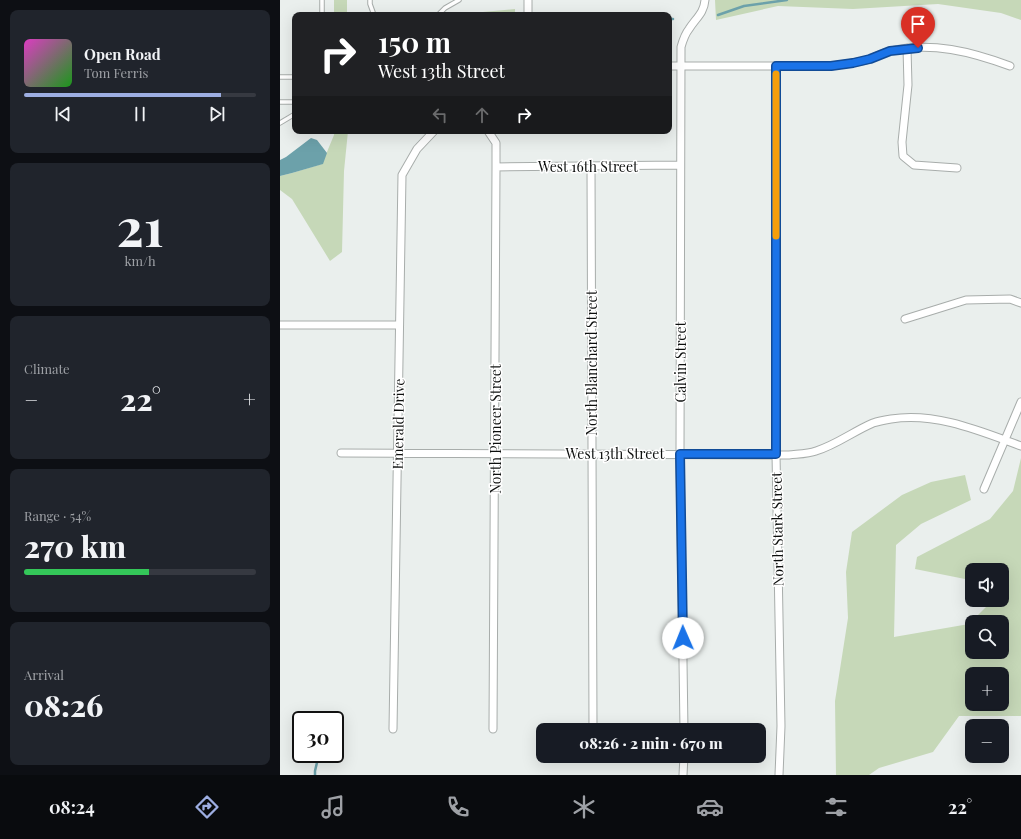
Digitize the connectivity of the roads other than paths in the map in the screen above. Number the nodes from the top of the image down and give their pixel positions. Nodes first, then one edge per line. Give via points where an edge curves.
1 (322, 0) edge
2 (370, 0) edge
3 (459, 0) edge
4 (528, 0) edge
5 (705, 0) edge
6 (322, 12) edge
7 (373, 12) edge
8 (441, 12) edge
9 (528, 12) edge
10 (907, 48) junction
11 (672, 66) edge
12 (682, 66) junction
13 (776, 66) junction
14 (1010, 66) dead end
15 (280, 77) edge
16 (292, 77) edge
17 (280, 102) edge
18 (292, 102) edge
19 (292, 116) edge
20 (280, 124) edge
21 (431, 134) edge
22 (490, 134) edge
23 (680, 165) junction
24 (496, 167) junction
25 (591, 167) junction
26 (957, 168) dead end
27 (1021, 303) edge
28 (905, 319) dead end
29 (280, 325) edge
30 (399, 325) junction
31 (1021, 402) edge
32 (1005, 440) junction
33 (1021, 446) edge
34 (342, 453) dead end
35 (398, 453) junction
36 (495, 453) junction
37 (591, 453) junction
38 (680, 454) junction
39 (776, 454) junction
40 (984, 489) dead end
41 (593, 723) edge
42 (684, 723) edge
43 (393, 729) dead end
44 (493, 729) dead end
45 (684, 763) edge
46 (683, 775) edge
47 (779, 775) edge

1 - 6 lane
2 - 7 lane
3 - 8 lane
4 - 9 street
5 - 12 street, Calvin Street via 702,14 684,37 681,47
10 - 13 street via 853,63 831,66
10 - 14 street via 940,47 982,56
10 - 26 street via 908,85 903,156 914,165
11 - 12 street
12 - 13 street
12 - 23 street, Calvin Street
13 - 39 street, North Stark Street
15 - 16 lane
17 - 18 lane
19 - 20 lane
21 - 30 street, Emerald Drive via 417,149 402,175
22 - 24 street, North Pioneer Street via 496,142
23 - 25 street, West 16th Street
23 - 38 street, Calvin Street
24 - 25 street, West 16th Street
24 - 36 street, North Pioneer Street
25 - 37 street, North Blanchard Street
27 - 28 street via 1010,299 966,300
29 - 30 street
30 - 35 street, Emerald Drive
31 - 32 street
32 - 33 street, West 13th Street
32 - 39 street, West 13th Street via 949,422 906,417 875,422 815,452
32 - 40 street
34 - 35 street, West 13th Street
35 - 36 street, West 13th Street
35 - 43 street, Emerald Drive
36 - 37 street, West 13th Street
36 - 44 street, North Pioneer Street
37 - 38 street, West 13th Street
37 - 41 street, North Blanchard Street
38 - 39 street, West 13th Street
38 - 42 street, Calvin Street
39 - 47 street, North Stark Street via 781,726
45 - 46 street

